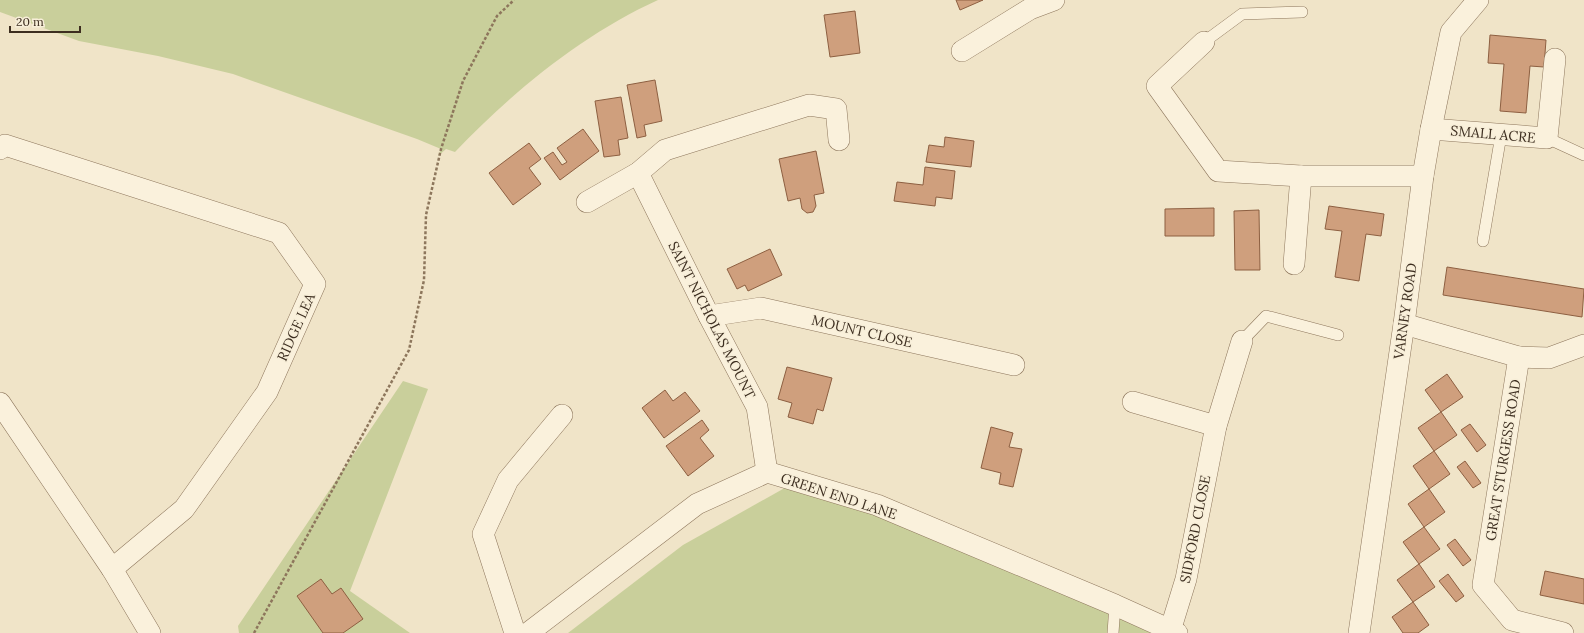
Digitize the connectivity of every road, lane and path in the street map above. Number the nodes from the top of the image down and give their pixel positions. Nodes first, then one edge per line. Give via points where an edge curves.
1 (514, 0) edge
2 (1054, 0) edge
3 (1478, 0) edge
4 (1302, 12) dead end
5 (1204, 42) joint
6 (962, 51) dead end
7 (1555, 59) dead end
8 (1431, 129) junction
9 (1501, 135) junction
10 (1547, 138) junction
11 (839, 140) dead end
12 (0, 149) edge
13 (1584, 156) edge
14 (638, 173) junction
15 (1301, 176) junction
16 (1423, 176) junction
17 (587, 202) dead end
18 (1483, 241) dead end
19 (1294, 264) dead end
20 (709, 316) junction
21 (1404, 324) junction
22 (1338, 335) dead end
23 (1242, 341) joint
24 (1584, 345) edge
25 (1519, 357) junction
26 (1014, 365) dead end
27 (1133, 402) dead end
28 (0, 403) edge
29 (562, 416) dead end
30 (1216, 426) junction
31 (767, 472) junction
32 (112, 569) junction
33 (1115, 605) junction
34 (1174, 632) edge
35 (150, 633) edge
36 (254, 633) edge
37 (515, 633) edge
38 (528, 633) edge
39 (1113, 633) edge
40 (1359, 633) edge
41 (1563, 633) edge

1 - 36 path via 497,16 463,81 441,149 426,215 424,280 409,350
2 - 6 street via 1030,9
3 - 8 street, VARNEY ROAD via 1451,32
4 - 5 lane via 1242,14
5 - 15 street via 1157,86 1218,171
7 - 10 street, SMALL ACRE
8 - 9 street, SMALL ACRE
8 - 16 street, VARNEY ROAD
9 - 10 street, SMALL ACRE
9 - 18 lane
10 - 13 lane
11 - 14 street via 836,109 809,105 665,150
12 - 32 street, RIDGE LEA via 5,146 279,233 315,284 267,392 184,509
14 - 17 street
14 - 20 street, SAINT NICHOLAS MOUNT
15 - 16 street
15 - 19 street
16 - 21 street, VARNEY ROAD
20 - 26 street, MOUNT CLOSE via 761,308
20 - 31 street, SAINT NICHOLAS MOUNT via 757,407
21 - 25 street
21 - 40 street, VARNEY ROAD
22 - 23 lane via 1266,316
23 - 30 street, SIDFORD CLOSE
24 - 25 street via 1549,358
25 - 41 street, GREAT STURGESS ROAD via 1483,585 1512,620
27 - 30 street
28 - 32 street
29 - 37 street via 508,480 483,534
30 - 34 street, SIDFORD CLOSE
31 - 33 street, GREEN END LANE via 877,505
31 - 38 street, GREEN END LANE via 697,504
32 - 35 street
33 - 34 street, GREEN END LANE
33 - 39 lane

